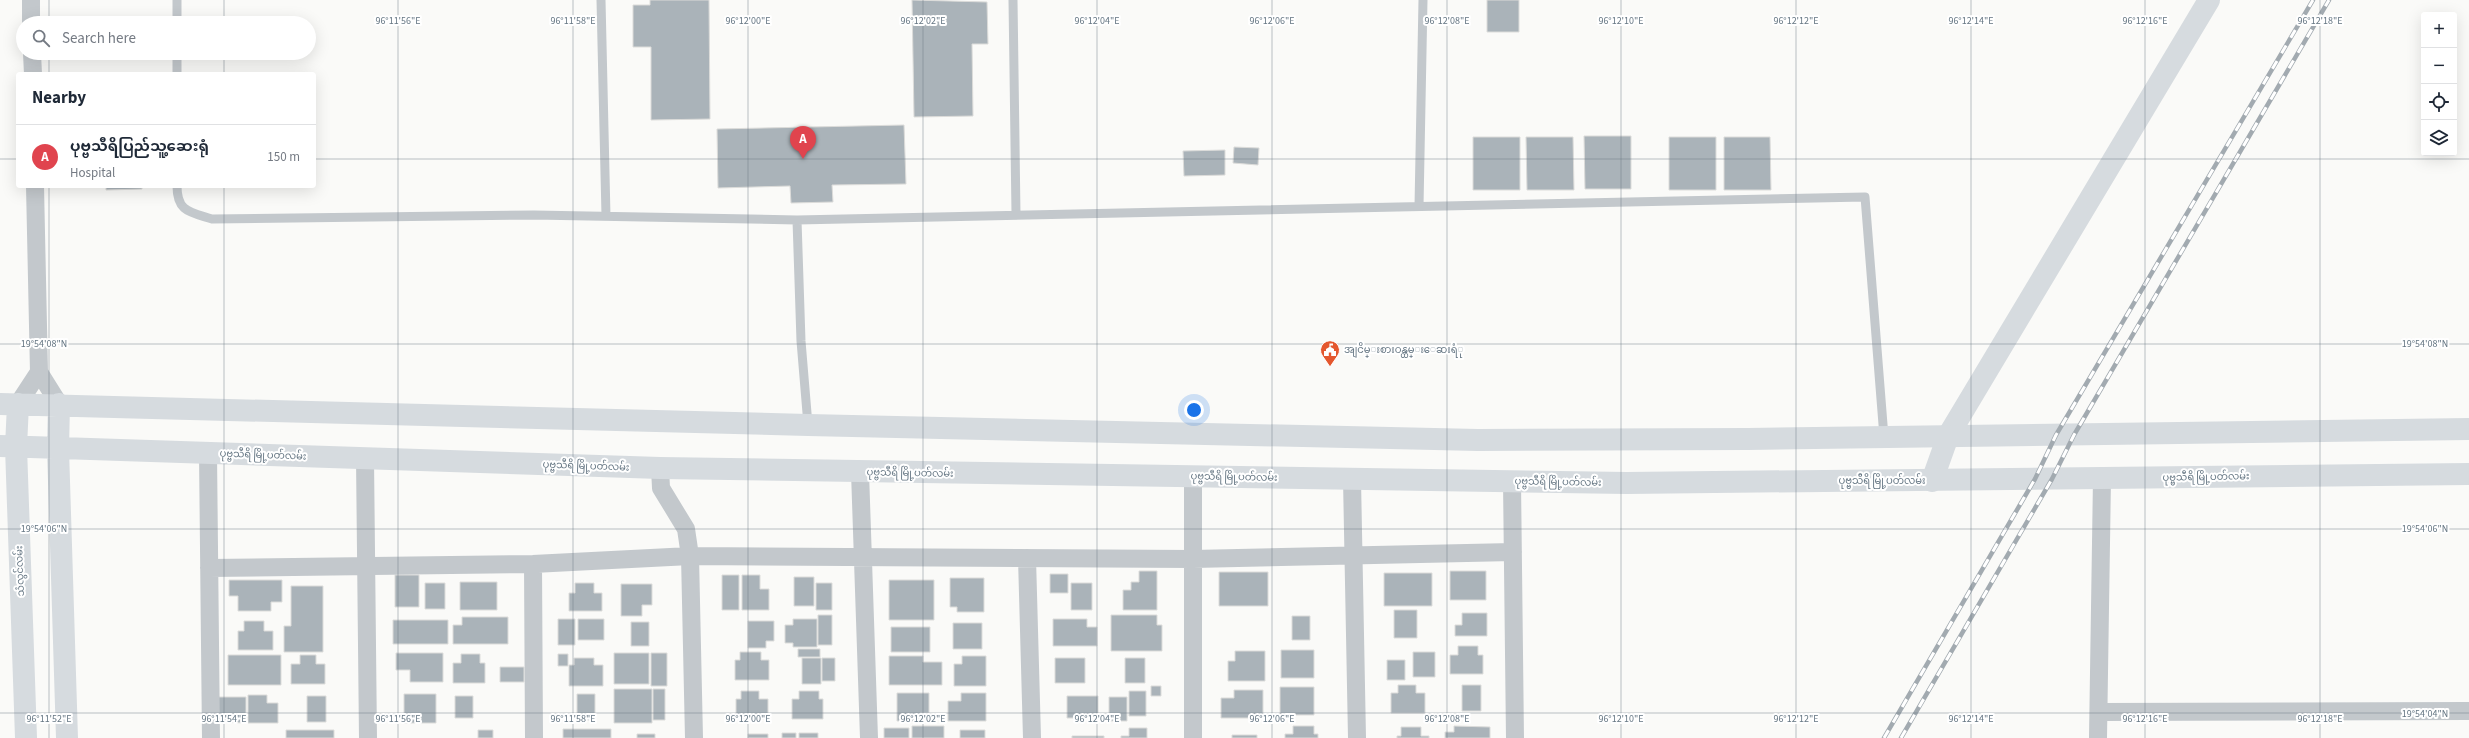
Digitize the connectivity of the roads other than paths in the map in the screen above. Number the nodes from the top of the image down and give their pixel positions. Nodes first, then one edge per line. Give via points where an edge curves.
1 (31, 0) edge
2 (177, 0) edge
3 (601, 0) edge
4 (1013, 0) edge
5 (1423, 0) edge
6 (2209, 0) edge
7 (32, 16) edge
8 (177, 16) edge
9 (32, 60) edge
10 (177, 60) edge
11 (33, 72) edge
12 (177, 72) edge
13 (35, 188) edge
14 (177, 188) edge
15 (1419, 206) junction
16 (1016, 214) junction
17 (606, 216) junction
18 (797, 220) junction
19 (39, 372) junction
20 (9, 404) edge
21 (59, 404) junction
22 (808, 425) junction
23 (2469, 429) edge
24 (1948, 436) junction
25 (1884, 437) junction
26 (8, 447) edge
27 (58, 449) junction
28 (208, 453) junction
29 (365, 458) junction
30 (660, 468) junction
31 (860, 472) junction
32 (2469, 474) edge
33 (1193, 477) junction
34 (2102, 478) junction
35 (1352, 479) junction
36 (1512, 481) junction
37 (1932, 481) junction
38 (1513, 552) junction
39 (1354, 555) junction
40 (690, 556) junction
41 (863, 556) junction
42 (1027, 558) junction
43 (1193, 559) junction
44 (533, 564) junction
45 (366, 566) junction
46 (209, 568) junction
47 (2469, 711) edge
48 (2100, 712) junction
49 (26, 738) edge
50 (67, 738) edge
51 (210, 738) edge
52 (368, 738) edge
53 (534, 738) edge
54 (694, 738) edge
55 (869, 738) edge
56 (1032, 738) edge
57 (1193, 738) edge
58 (1357, 738) edge
59 (1515, 738) edge
60 (2098, 738) edge

1 - 7 street
2 - 8 lane
3 - 17 lane
4 - 16 lane
5 - 15 lane
6 - 24 main road
9 - 11 street
10 - 12 lane
13 - 19 street
14 - 17 lane via 177,199 182,206 192,213 212,219
15 - 16 lane
15 - 25 lane via 1865,197
16 - 18 lane
17 - 18 lane
18 - 22 lane via 801,341
19 - 20 street
19 - 21 street
20 - 21 main road
20 - 26 main road, သံလွင်လမ်း
21 - 22 main road
21 - 27 main road
22 - 25 main road via 1478,440
23 - 24 main road
24 - 25 main road
24 - 37 main road
26 - 27 main road, ပုဗ္ဗသီရိ မြို့ပတ်လမ်း
26 - 49 main road, သံလွင်လမ်း
27 - 28 main road, ပုဗ္ဗသီရိ မြို့ပတ်လမ်း
27 - 50 main road
28 - 29 main road, ပုဗ္ဗသီရိ မြို့ပတ်လမ်း
28 - 46 street
29 - 30 main road, ပုဗ္ဗသီရိ မြို့ပတ်လမ်း
29 - 45 street
30 - 31 main road, ပုဗ္ဗသီရိ မြို့ပတ်လမ်း
30 - 40 street via 661,488 686,529
31 - 33 main road, ပုဗ္ဗသီရိ မြို့ပတ်လမ်း
31 - 41 street
32 - 34 main road, ပုဗ္ဗသီရိ မြို့ပတ်လမ်း
33 - 35 main road, ပုဗ္ဗသီရိ မြို့ပတ်လမ်း
33 - 43 street
34 - 37 main road, ပုဗ္ဗသီရိ မြို့ပတ်လမ်း
34 - 48 street
35 - 36 main road, ပုဗ္ဗသီရိ မြို့ပတ်လမ်း
35 - 39 street
36 - 37 main road, ပုဗ္ဗသီရိ မြို့ပတ်လမ်း
36 - 38 street
38 - 39 street
38 - 59 street
39 - 43 street
39 - 58 street
40 - 41 street
40 - 44 street
40 - 54 street
41 - 42 street
41 - 55 street
42 - 43 street
42 - 56 street
43 - 57 street
44 - 45 street
44 - 53 street
45 - 46 street
45 - 52 street
46 - 51 street
47 - 48 street
48 - 60 street

